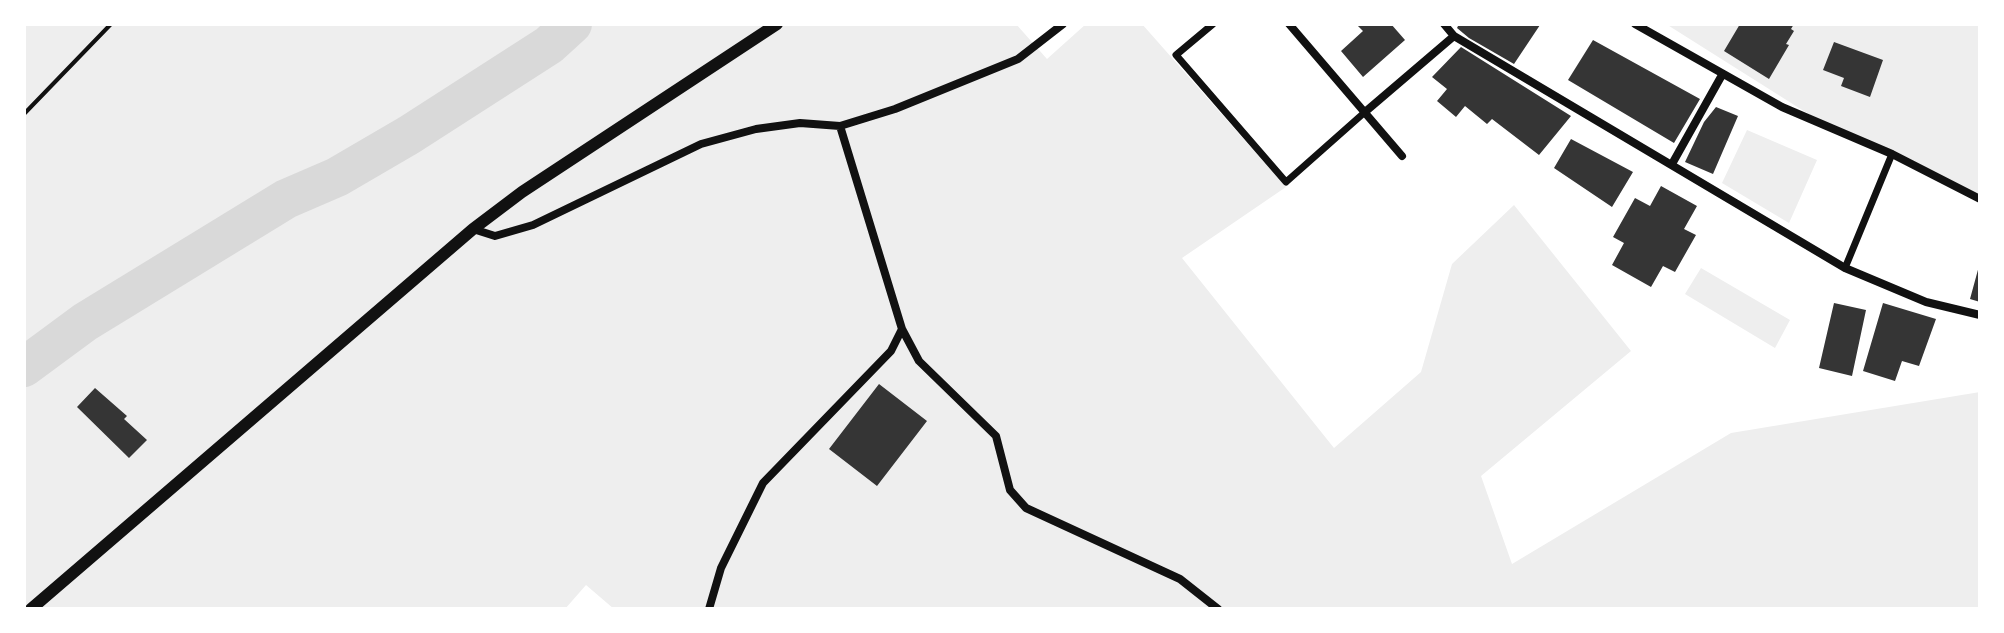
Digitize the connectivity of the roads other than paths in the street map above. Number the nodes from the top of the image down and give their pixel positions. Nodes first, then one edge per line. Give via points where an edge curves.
1 (777, 24) edge
2 (1063, 24) edge
3 (1213, 24) edge
4 (1289, 24) edge
5 (1444, 24) edge
6 (1635, 24) edge
7 (1454, 36) junction
8 (1722, 75) junction
9 (1365, 112) junction
10 (840, 126) junction
11 (1892, 154) junction
12 (1402, 156) dead end
13 (1672, 164) junction
14 (1980, 199) edge
15 (473, 229) junction
16 (1845, 268) junction
17 (1980, 315) edge
18 (902, 329) junction
19 (31, 609) edge
20 (709, 609) edge
21 (1218, 609) edge

1 - 15 street
2 - 10 street via 1004,65 947,91
3 - 9 street via 1176,55 1286,182
4 - 9 street
5 - 7 street
6 - 8 street
7 - 9 street
7 - 13 street
8 - 11 street
8 - 13 street
9 - 12 street
10 - 15 street via 800,123 701,144 533,225 495,236
10 - 18 street
11 - 14 street
11 - 16 street
13 - 16 street
15 - 19 street
16 - 17 street via 1926,302
18 - 20 street via 891,351 763,483 721,568
18 - 21 street via 919,361 996,436 1010,490 1026,508 1180,579

